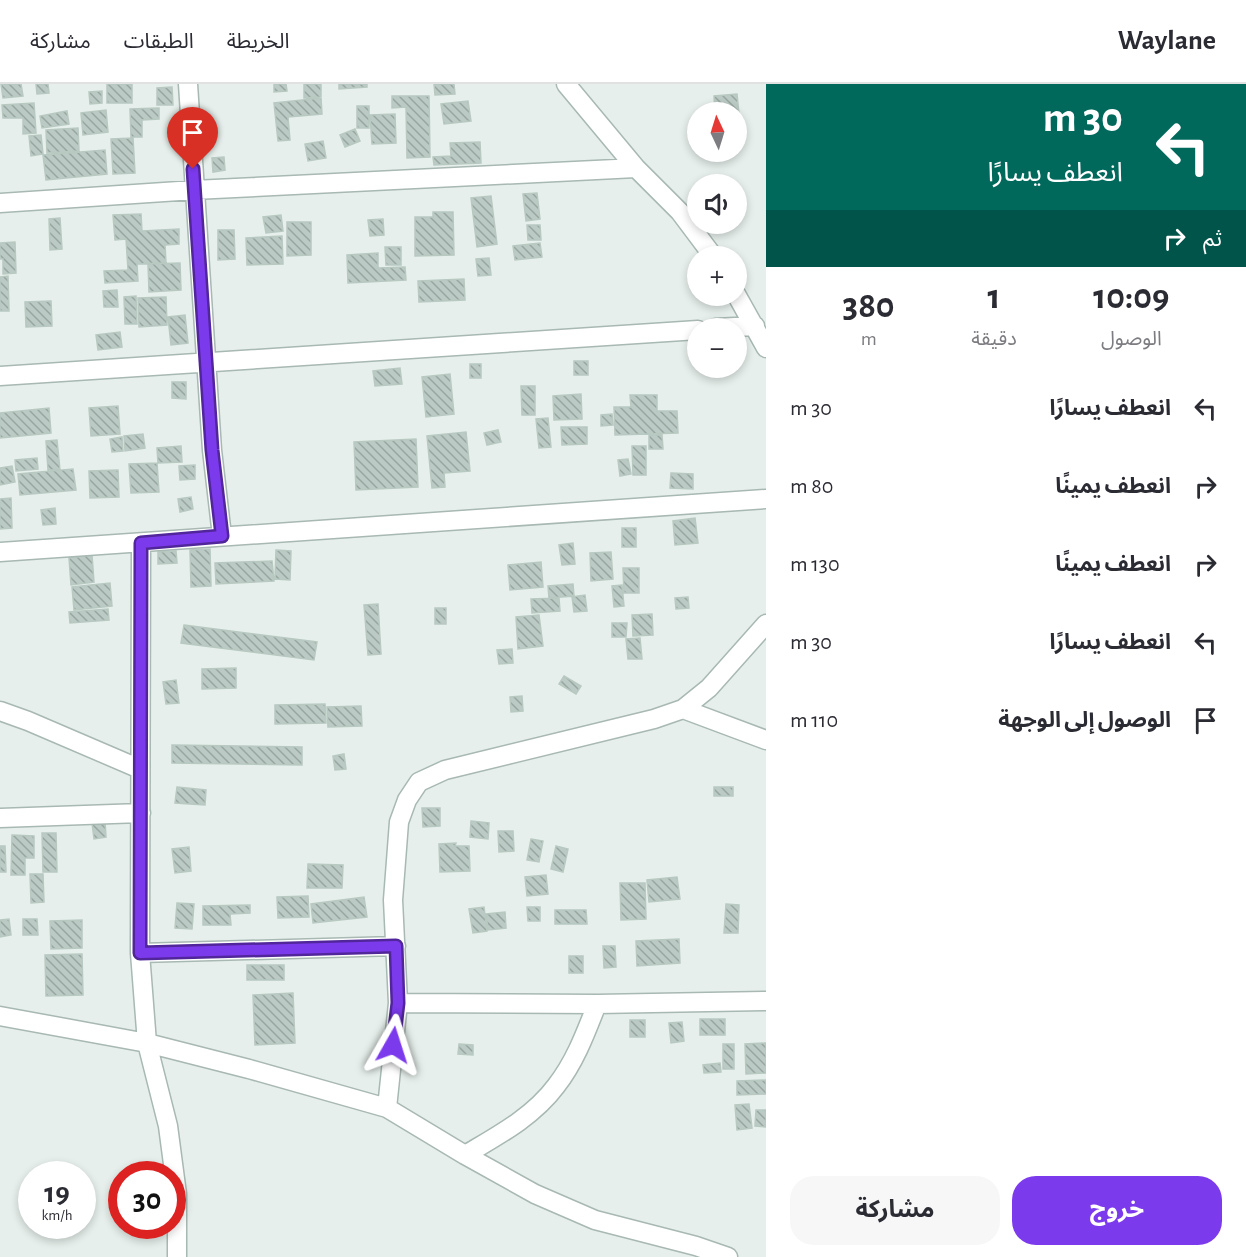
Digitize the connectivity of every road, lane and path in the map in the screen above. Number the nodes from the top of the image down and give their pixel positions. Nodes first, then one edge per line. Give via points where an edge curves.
1 (188, 84) edge
2 (566, 84) edge
3 (636, 168) junction
4 (194, 190) junction
5 (0, 203) edge
6 (706, 246) edge
7 (743, 306) edge
8 (747, 326) edge
9 (755, 326) junction
10 (687, 331) edge
11 (766, 348) edge
12 (207, 363) junction
13 (0, 376) edge
14 (766, 498) edge
15 (222, 536) junction
16 (141, 543) junction
17 (0, 552) edge
18 (766, 624) edge
19 (683, 709) junction
20 (0, 711) edge
21 (766, 740) edge
22 (140, 770) junction
23 (141, 813) junction
24 (0, 818) edge
25 (396, 946) junction
26 (140, 953) junction
27 (766, 1001) edge
28 (398, 1003) junction
29 (597, 1004) junction
30 (0, 1017) edge
31 (147, 1043) junction
32 (387, 1108) junction
33 (465, 1155) junction
34 (177, 1257) edge
35 (728, 1257) edge

1 - 4 street
2 - 3 street
3 - 4 street
3 - 6 street via 680,212
4 - 5 street
4 - 12 street
7 - 9 street
8 - 9 street
9 - 11 street
10 - 12 street
12 - 13 street
12 - 15 street
14 - 15 street
15 - 16 street
16 - 17 street
16 - 22 street
18 - 19 street via 709,688
19 - 21 street
19 - 25 street via 444,770 419,782 399,822 393,900
20 - 22 street
22 - 23 street
23 - 24 street
23 - 26 street
25 - 26 street
25 - 28 street
26 - 31 street
27 - 29 street
28 - 29 street
28 - 32 street
29 - 33 street via 579,1048 556,1087 533,1111
30 - 31 street
31 - 32 street
31 - 34 street via 168,1126 177,1194
32 - 33 street
33 - 35 street via 535,1194 596,1220

